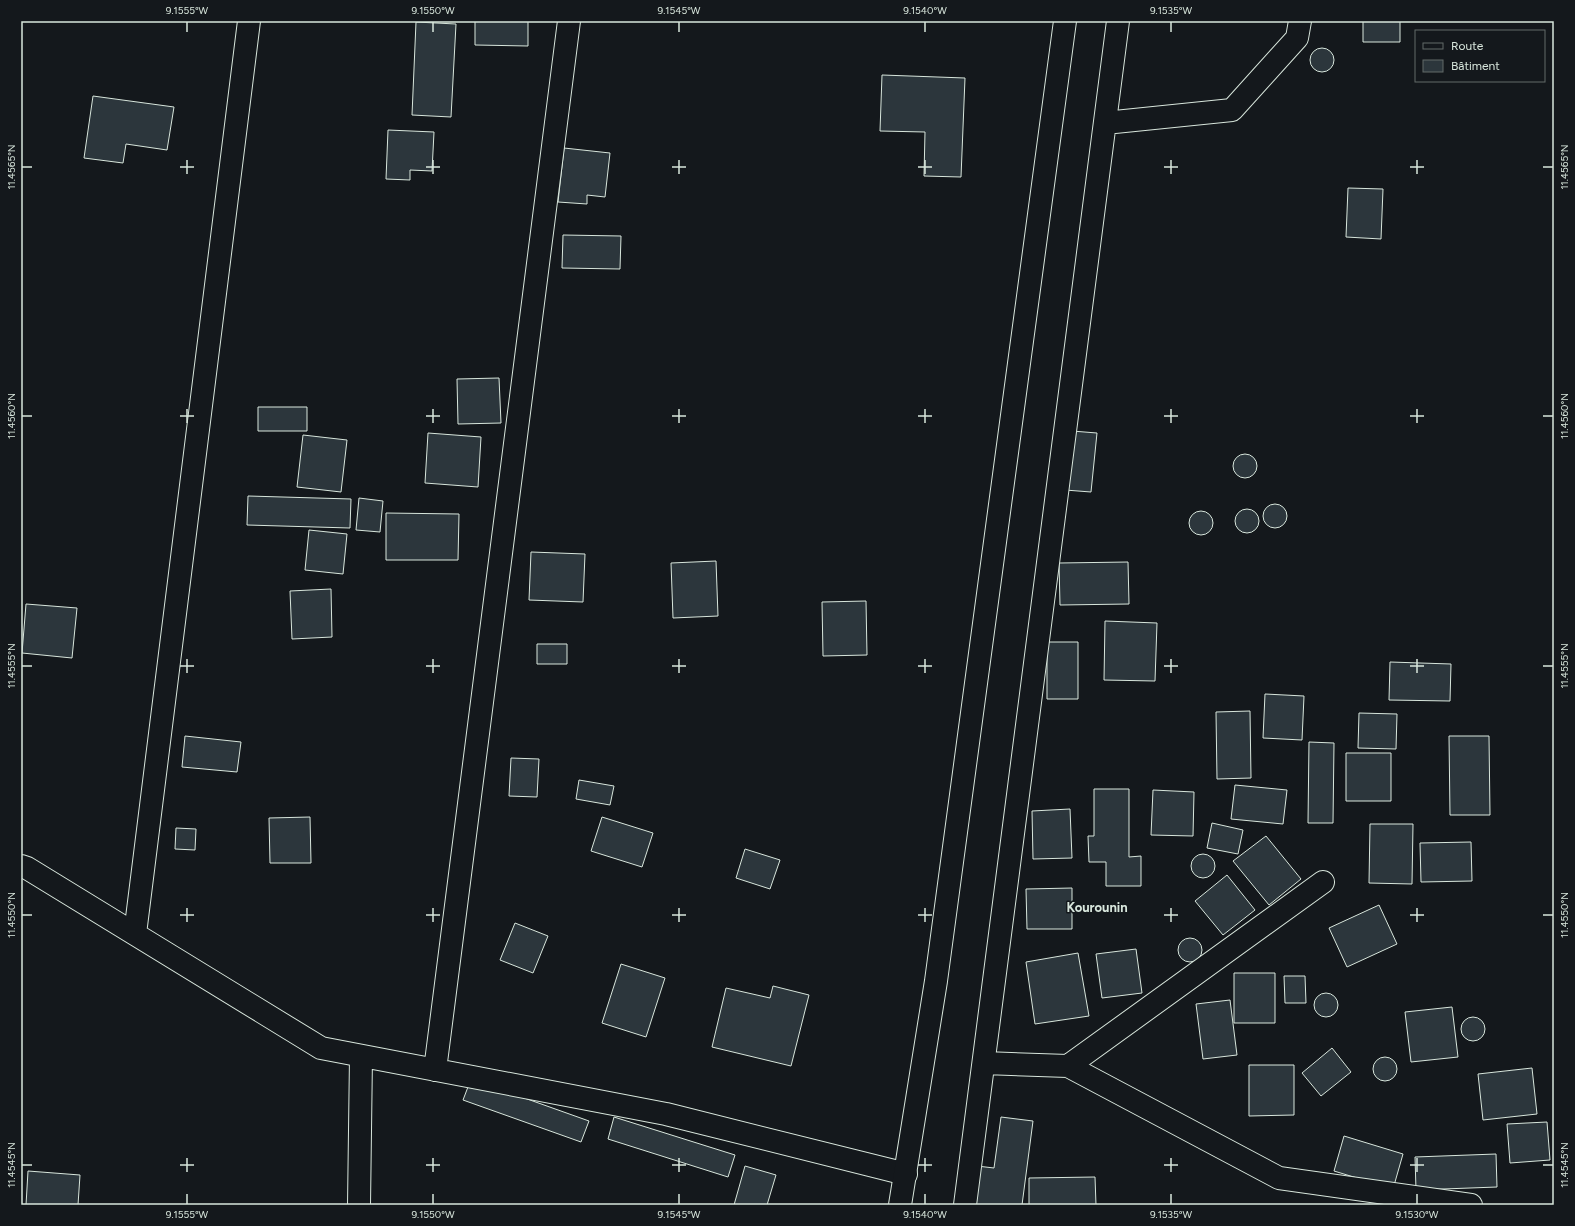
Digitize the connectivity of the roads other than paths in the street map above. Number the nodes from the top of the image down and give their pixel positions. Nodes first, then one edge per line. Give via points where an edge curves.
1 (249, 21) edge
2 (569, 21) edge
3 (1066, 21) edge
4 (1118, 21) edge
5 (1300, 21) edge
6 (1105, 122) junction
7 (21, 866) edge
8 (1323, 882) dead end
9 (136, 934) junction
10 (361, 1056) junction
11 (984, 1063) junction
12 (1068, 1066) junction
13 (435, 1070) junction
14 (906, 1174) junction
15 (359, 1205) edge
16 (900, 1205) edge
17 (965, 1205) edge
18 (1470, 1205) edge

1 - 9 main road
2 - 13 main road
3 - 14 main road via 940,949
4 - 6 main road
5 - 6 main road via 1297,38 1232,110
6 - 11 main road
7 - 9 main road
8 - 12 main road
9 - 10 main road via 322,1048
10 - 13 main road
10 - 15 main road
11 - 12 main road
11 - 17 main road
12 - 18 main road via 1280,1178
13 - 14 main road via 666,1114
14 - 16 main road

